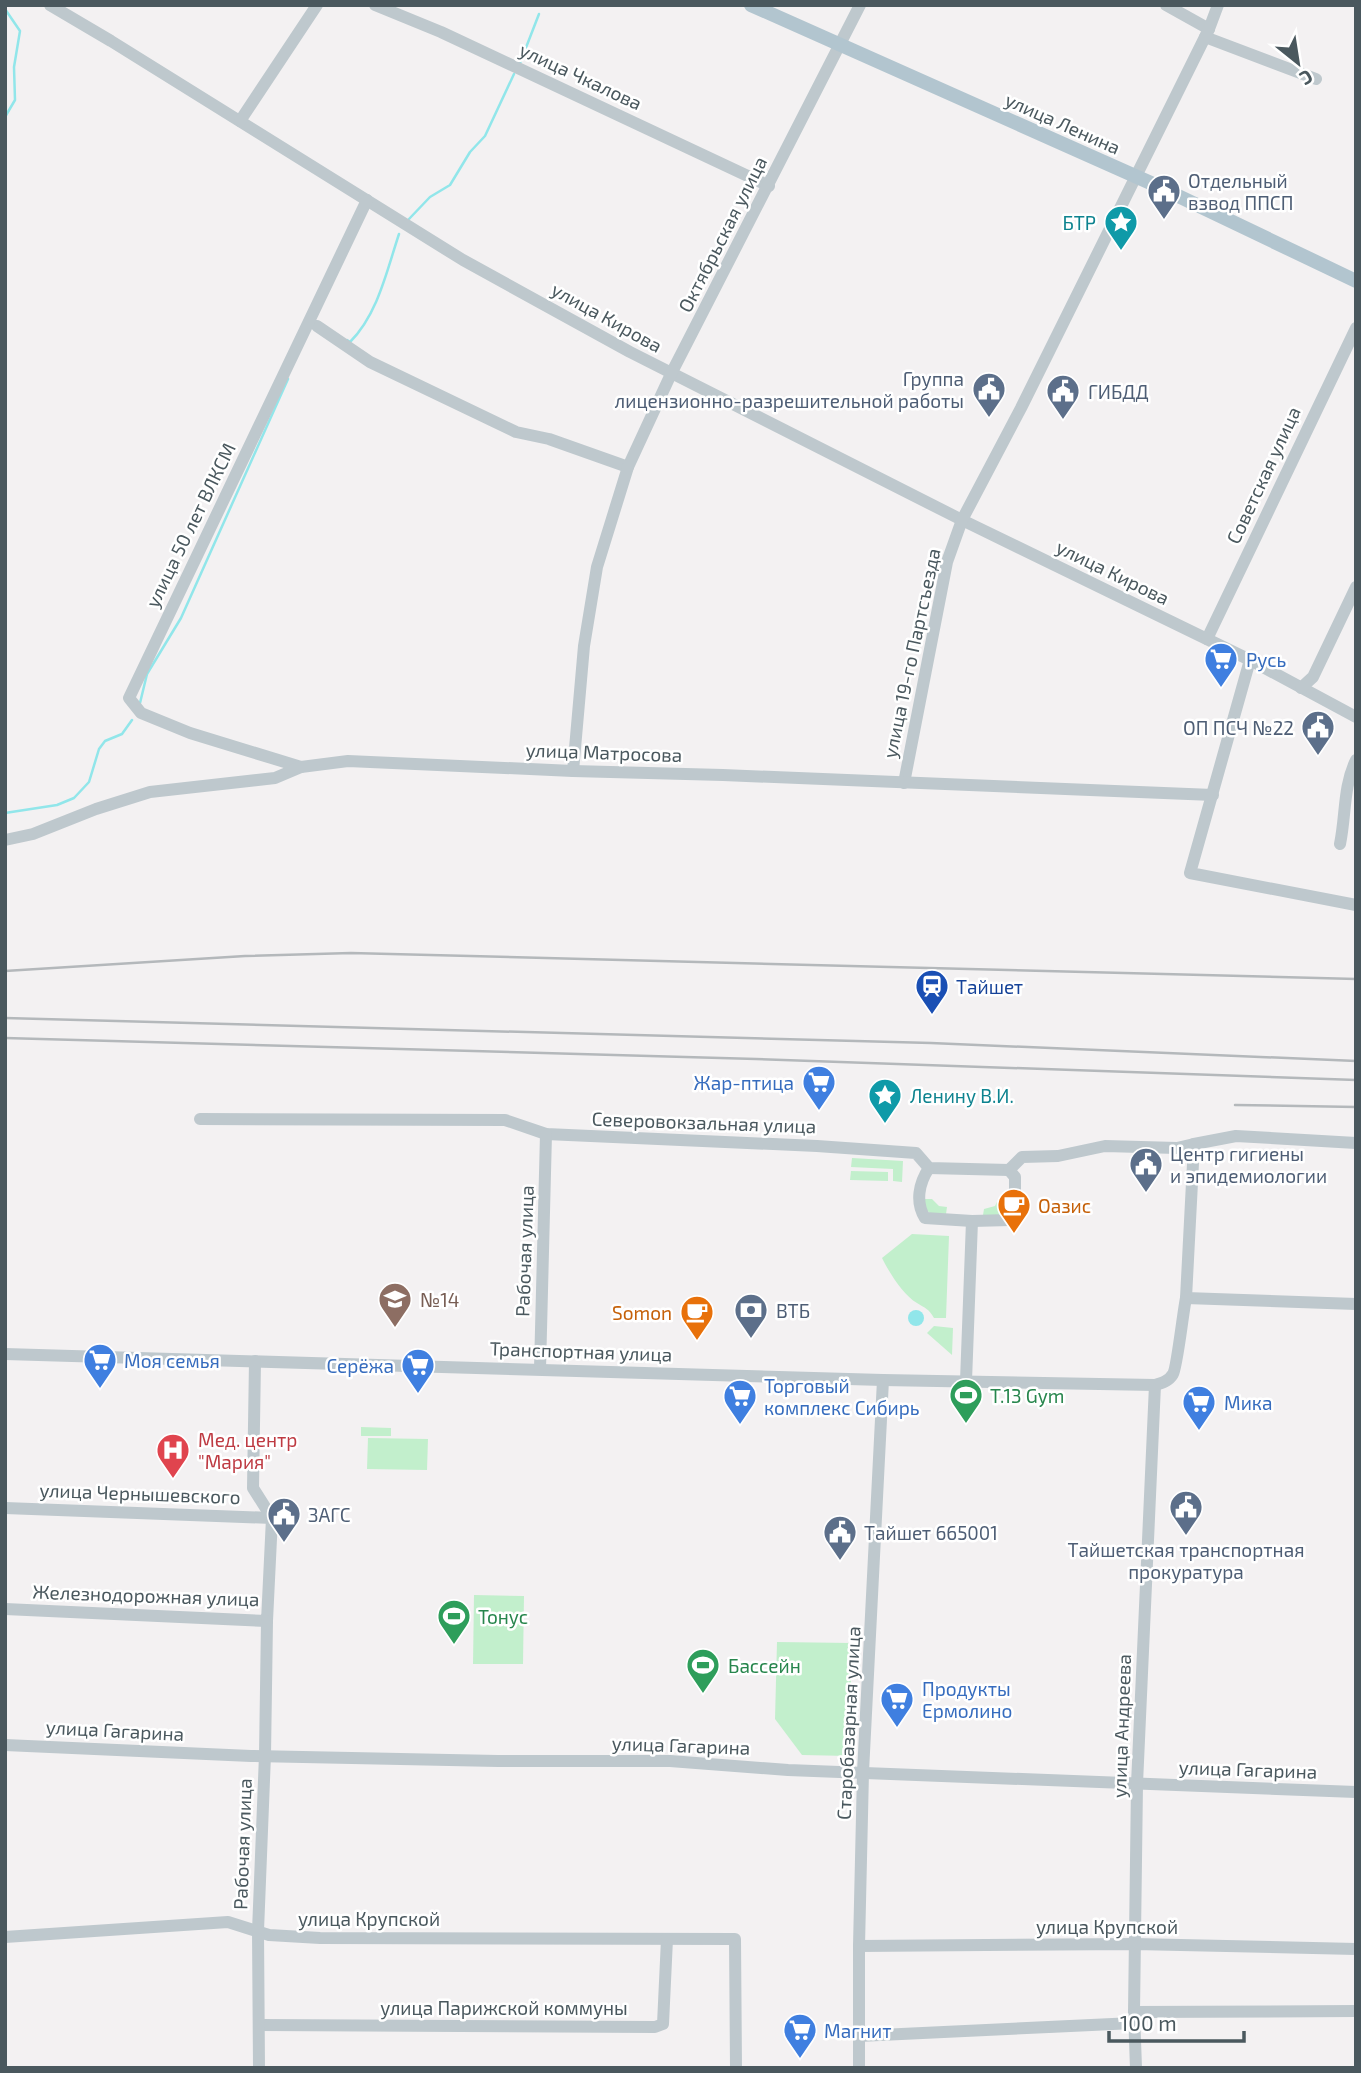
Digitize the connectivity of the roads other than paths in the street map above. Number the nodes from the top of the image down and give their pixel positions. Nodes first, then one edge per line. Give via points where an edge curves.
1 (50, 5) edge
2 (317, 5) edge
3 (375, 5) edge
4 (751, 5) edge
5 (860, 5) edge
6 (1166, 5) edge
7 (1218, 5) edge
8 (1207, 33) junction
9 (842, 45) junction
10 (1316, 79) dead end
11 (240, 121) junction
12 (1136, 177) junction
13 (769, 186) junction
14 (367, 200) junction
15 (1356, 281) edge
16 (317, 327) dead end
17 (1356, 328) edge
18 (671, 374) junction
19 (628, 467) junction
20 (962, 520) junction
21 (1356, 587) edge
22 (1207, 639) junction
23 (1250, 660) junction
24 (1301, 688) junction
25 (1356, 717) edge
26 (1356, 760) edge
27 (301, 766) junction
28 (572, 771) junction
29 (904, 783) junction
30 (1213, 795) junction
31 (5, 840) edge
32 (1340, 844) dead end
33 (1356, 905) edge
34 (200, 1119) dead end
35 (547, 1135) junction
36 (1356, 1143) edge
37 (1194, 1144) junction
38 (929, 1168) junction
39 (1009, 1170) junction
40 (972, 1221) junction
41 (1186, 1298) junction
42 (1356, 1304) edge
43 (5, 1354) edge
44 (255, 1361) junction
45 (540, 1369) junction
46 (883, 1380) junction
47 (965, 1381) junction
48 (1155, 1385) junction
49 (5, 1508) edge
50 (272, 1518) junction
51 (5, 1609) edge
52 (267, 1621) junction
53 (5, 1745) edge
54 (265, 1755) junction
55 (863, 1772) junction
56 (1137, 1784) junction
57 (1356, 1791) edge
58 (258, 1931) junction
59 (5, 1937) edge
60 (667, 1939) junction
61 (1135, 1944) junction
62 (859, 1946) junction
63 (1356, 1949) edge
64 (1356, 2011) edge
65 (1134, 2017) junction
66 (260, 2025) junction
67 (859, 2036) junction
68 (259, 2068) edge
69 (736, 2068) edge
70 (859, 2068) edge
71 (1136, 2068) edge

1 - 11 street, улица Кирова
2 - 11 street
3 - 13 street, улица Чкалова
4 - 9 main road, улица Ленина
5 - 9 street, Октябрьская улица
6 - 8 street
7 - 8 street, улица 19-го Партсъезда
8 - 10 street
8 - 12 street, улица 19-го Партсъезда
9 - 12 main road, улица Ленина
9 - 13 street, Октябрьская улица
11 - 14 street, улица Кирова
12 - 15 main road, улица Ленина
12 - 20 street, улица 19-го Партсъезда
13 - 18 street, Октябрьская улица
14 - 18 street, улица Кирова via 463,260
14 - 27 street, улица 50 лет ВЛКСМ via 130,698 141,713 190,733
16 - 19 street via 370,362 516,432
17 - 22 street, Советская улица
18 - 19 street, Октябрьская улица
18 - 20 street, улица Кирова
19 - 28 street, Октябрьская улица via 597,567
20 - 22 street, улица Кирова
20 - 29 street, улица 19-го Партсъезда via 947,562
21 - 24 street via 1314,677
22 - 23 street, улица Кирова
23 - 24 street, улица Кирова
23 - 30 street
24 - 25 street, улица Кирова
26 - 32 street via 1345,789
27 - 28 street, улица Матросова via 348,761
27 - 31 street, улица Матросова via 275,778 150,792
28 - 29 street, улица Матросова
29 - 30 street, улица Матросова
30 - 33 street via 1190,873
34 - 35 street, Северовокзальная улица via 505,1120
35 - 38 street, Северовокзальная улица via 916,1153
35 - 45 street, Рабочая улица
36 - 37 street, Северовокзальная улица via 1236,1136
37 - 39 street, Северовокзальная улица via 1177,1148 1105,1146 1058,1156 1021,1157
37 - 41 street
38 - 39 street, Северовокзальная улица
38 - 40 street via 920,1181 920,1210 925,1218
39 - 40 street via 1016,1178 1015,1213 1010,1220
40 - 47 street
41 - 42 street
41 - 48 street via 1175,1372
43 - 44 street, Транспортная улица
44 - 45 street, Транспортная улица
44 - 50 street via 253,1488
45 - 46 street, Транспортная улица
46 - 47 street, Транспортная улица
46 - 55 street, Старобазарная улица
47 - 48 street, Транспортная улица
48 - 56 street, улица Андреева
49 - 50 street, улица Чернышевского
50 - 52 street, Железнодорожная улица
51 - 52 street, Железнодорожная улица
52 - 54 street, Рабочая улица
53 - 54 street, улица Гагарина
54 - 55 street, улица Гагарина via 670,1761
54 - 58 street, Рабочая улица
55 - 56 street, улица Гагарина
55 - 62 street, Старобазарная улица
56 - 57 street, улица Гагарина
56 - 61 street, улица Андреева
58 - 59 street, улица Крупской via 228,1922
58 - 60 street, улица Крупской via 279,1937 320,1938
58 - 66 street, Рабочая улица
60 - 66 street, улица Парижской коммуны via 663,2024 655,2026
60 - 69 street, улица Крупской via 735,1939
61 - 62 street, улица Крупской
61 - 63 street, улица Крупской
61 - 65 street, улица Андреева
62 - 67 street, Старобазарная улица
64 - 65 street
65 - 67 street
65 - 71 street, улица Андреева
66 - 68 street, Рабочая улица
67 - 70 street, Старобазарная улица

